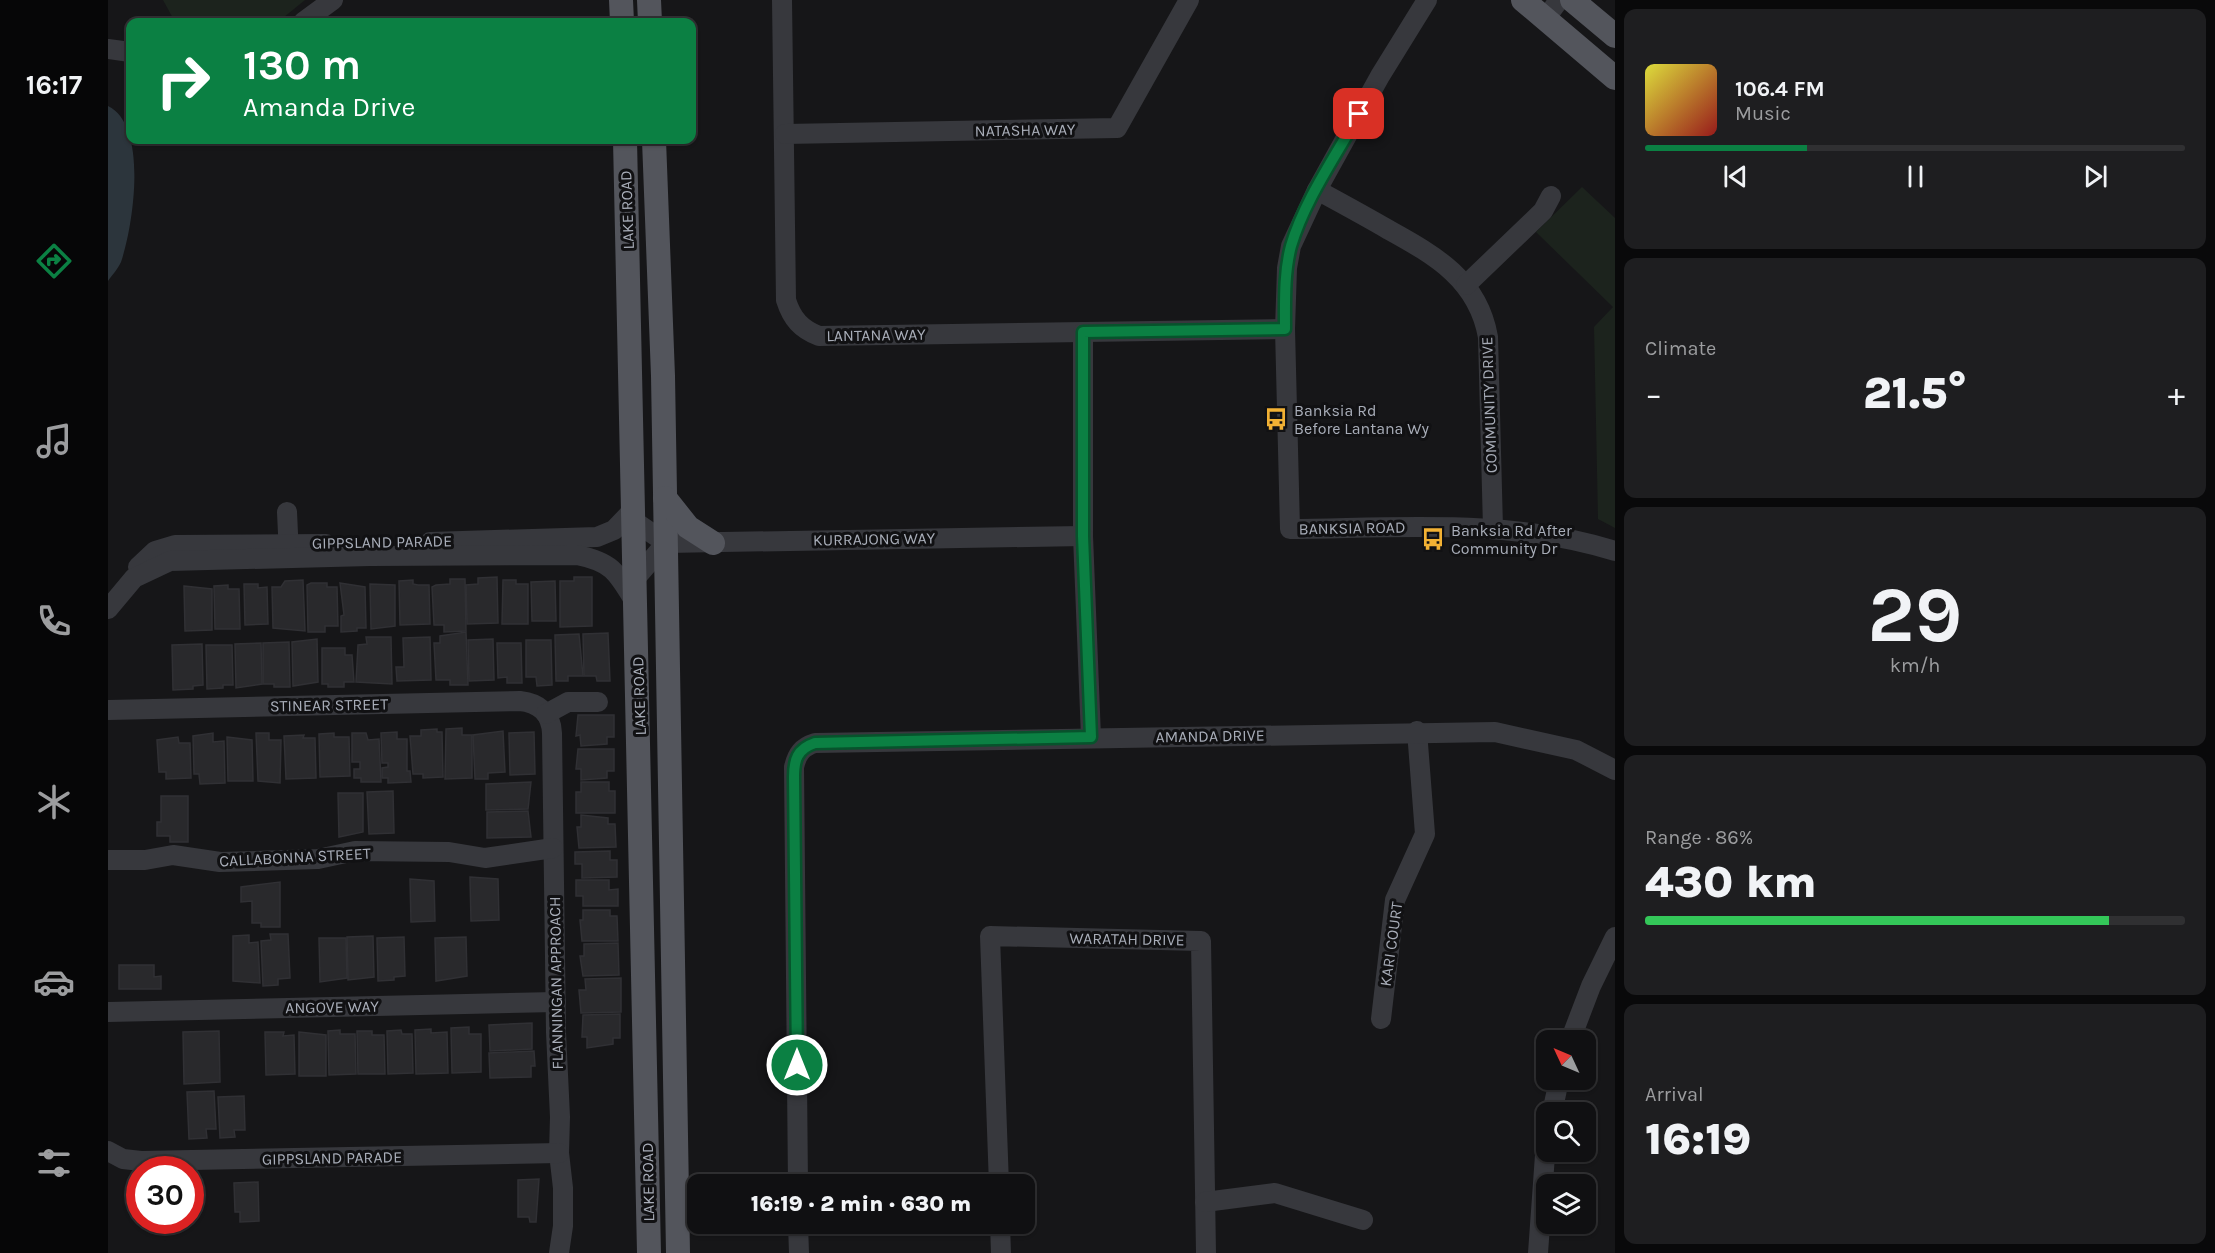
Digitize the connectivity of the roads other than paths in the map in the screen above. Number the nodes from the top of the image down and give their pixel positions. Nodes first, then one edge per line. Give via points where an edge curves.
1 (333, 0) edge
2 (621, 0) edge
3 (649, 0) edge
4 (782, 0) edge
5 (1189, 0) edge
6 (1427, 0) edge
7 (1523, 0) edge
8 (1572, 0) edge
9 (1552, 9) edge
10 (308, 18) edge
11 (622, 18) edge
12 (650, 18) edge
13 (1615, 36) edge
14 (1615, 78) edge
15 (785, 134) junction
16 (625, 144) edge
17 (654, 144) edge
18 (1317, 190) junction
19 (1551, 196) dead end
20 (1466, 285) junction
21 (1285, 329) junction
22 (1083, 332) junction
23 (665, 498) junction
24 (287, 512) dead end
25 (634, 515) junction
26 (1493, 528) junction
27 (1083, 536) junction
28 (666, 543) junction
29 (713, 543) junction
30 (289, 550) junction
31 (1615, 551) edge
32 (634, 591) junction
33 (108, 609) edge
34 (598, 702) dead end
35 (108, 710) edge
36 (546, 714) junction
37 (1417, 731) junction
38 (1091, 737) junction
39 (1615, 770) edge
40 (554, 849) junction
41 (108, 860) edge
42 (1615, 937) edge
43 (556, 1002) junction
44 (108, 1012) edge
45 (1381, 1019) dead end
46 (1574, 1030) edge
47 (108, 1151) edge
48 (559, 1154) junction
49 (1544, 1162) edge
50 (798, 1174) edge
51 (999, 1174) edge
52 (1205, 1202) junction
53 (1364, 1220) dead end
54 (798, 1234) edge
55 (1000, 1234) edge
56 (559, 1253) edge
57 (649, 1253) edge
58 (678, 1253) edge
59 (799, 1253) edge
60 (1000, 1253) edge
61 (1206, 1253) edge
62 (1538, 1253) edge

1 - 10 street
2 - 11 main road
3 - 12 main road
4 - 15 street, LANTANA WAY
5 - 15 street, NATASHA WAY via 1117,128
6 - 18 street, BANKSIA ROAD
7 - 9 main road
8 - 13 main road
9 - 14 main road
15 - 22 street, LANTANA WAY via 786,300 790,314 808,332 819,336
16 - 25 main road, LAKE ROAD
17 - 23 main road, LAKE ROAD
18 - 20 street, COMMUNITY DRIVE via 1432,254
18 - 21 street, BANKSIA ROAD via 1291,246
19 - 20 street via 1543,211
20 - 26 street, COMMUNITY DRIVE via 1480,307 1488,337
21 - 22 street, LANTANA WAY
21 - 26 street, BANKSIA ROAD via 1290,529
22 - 27 street
23 - 28 main road, LAKE ROAD
23 - 29 main road via 688,526
24 - 30 street
25 - 28 street
25 - 30 street, GIPPSLAND PARADE via 597,537
25 - 32 main road, LAKE ROAD
26 - 31 street, BANKSIA ROAD via 1558,537
27 - 29 street, KURRAJONG WAY
27 - 38 street
28 - 29 street, KURRAJONG WAY
28 - 32 street
28 - 58 main road, LAKE ROAD
30 - 32 street, GIPPSLAND PARADE via 577,555 613,568
30 - 33 street, GIPPSLAND PARADE via 175,545 149,555
32 - 57 main road, LAKE ROAD
34 - 36 street via 568,702
35 - 36 street, STINEAR STREET via 520,701 537,705
36 - 40 street, FLANNINGAN APPROACH via 552,733
37 - 38 street, AMANDA DRIVE
37 - 39 street, AMANDA DRIVE via 1514,734 1576,750
37 - 45 street, KARI COURT via 1425,834 1395,900
38 - 50 street, AMANDA DRIVE via 796,746
40 - 41 street, CALLABONNA STREET via 485,858 448,852 355,851 318,859 220,862 173,855
40 - 43 street, FLANNINGAN APPROACH
42 - 46 street
43 - 44 street, ANGOVE WAY
43 - 48 street, FLANNINGAN APPROACH
47 - 48 street, GIPPSLAND PARADE via 123,1159 141,1161
48 - 56 street, FLANNINGAN APPROACH via 563,1213
49 - 62 street
51 - 52 street, WARATAH DRIVE via 990,936 1201,941
52 - 53 street via 1275,1193
52 - 61 street, WARATAH DRIVE
54 - 59 street
55 - 60 street

